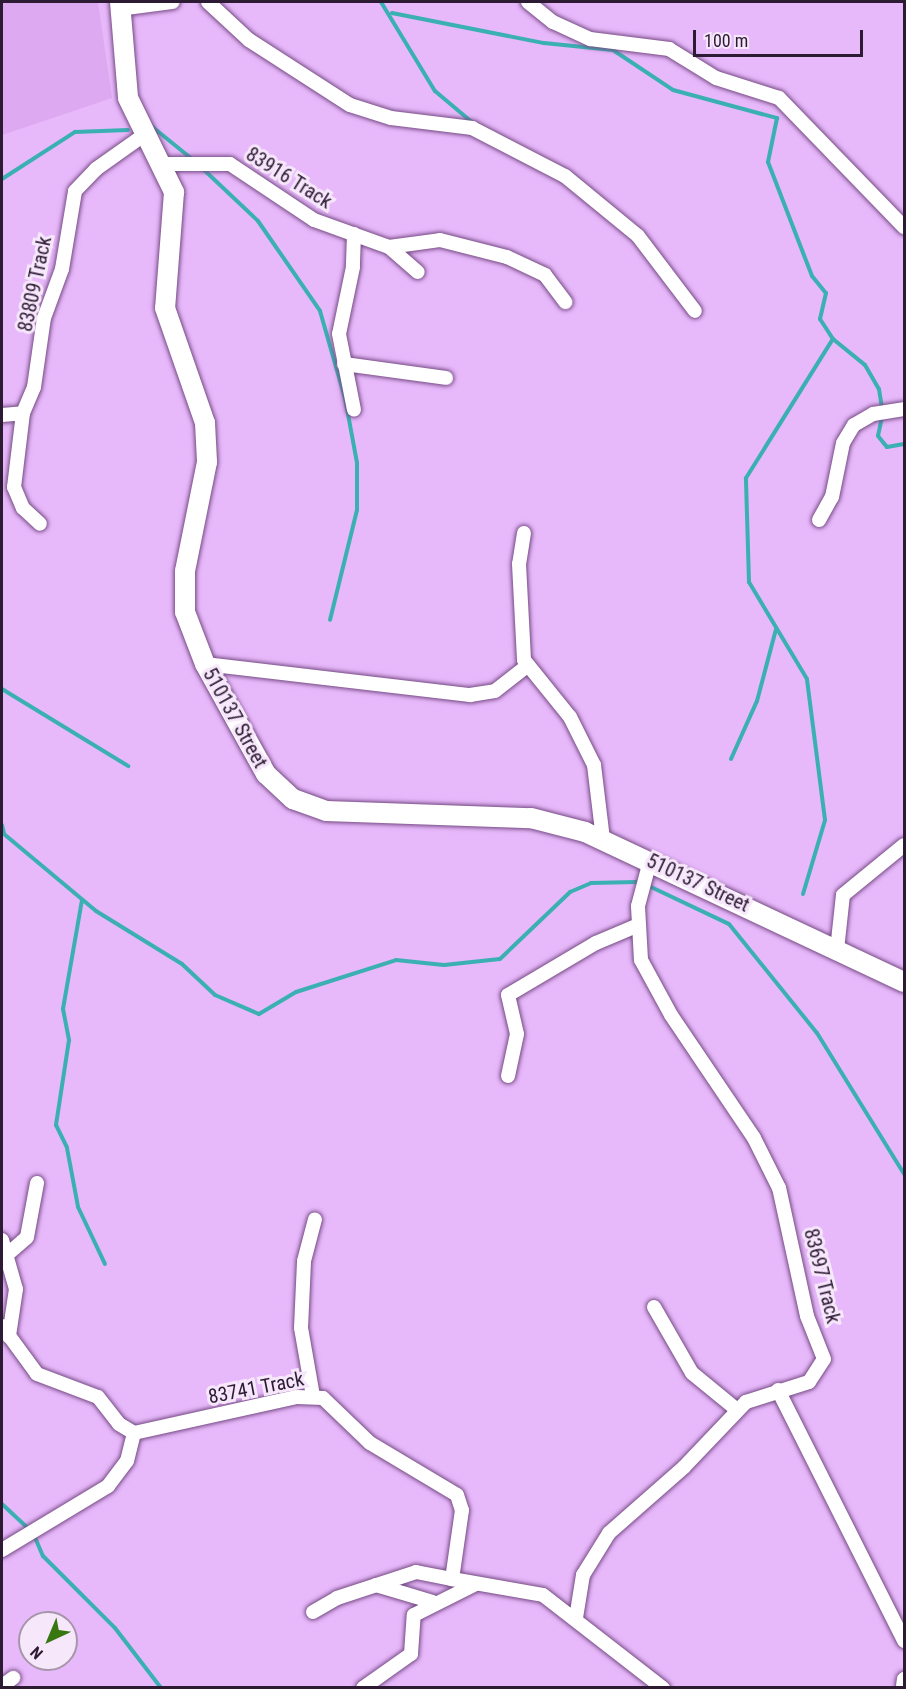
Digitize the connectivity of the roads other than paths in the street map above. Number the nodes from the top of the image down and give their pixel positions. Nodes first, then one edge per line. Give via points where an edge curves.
1 (172, 2) edge
2 (208, 2) edge
3 (528, 2) edge
4 (120, 5) edge
5 (144, 135) junction
6 (163, 164) junction
7 (904, 227) edge
8 (354, 234) junction
9 (389, 247) junction
10 (418, 272) dead end
11 (565, 302) dead end
12 (695, 311) dead end
13 (344, 364) junction
14 (446, 378) dead end
15 (904, 409) edge
16 (354, 410) dead end
17 (23, 413) junction
18 (2, 416) edge
19 (819, 520) dead end
20 (40, 524) dead end
21 (524, 533) dead end
22 (205, 664) junction
23 (527, 666) junction
24 (603, 839) junction
25 (904, 845) edge
26 (650, 861) junction
27 (636, 926) junction
28 (837, 950) junction
29 (904, 982) edge
30 (508, 1076) dead end
31 (37, 1183) dead end
32 (315, 1219) dead end
33 (2, 1240) edge
34 (4, 1257) edge
35 (654, 1307) dead end
36 (5, 1331) edge
37 (778, 1390) junction
38 (313, 1396) junction
39 (736, 1409) junction
40 (134, 1433) junction
41 (2, 1550) edge
42 (452, 1579) junction
43 (476, 1584) junction
44 (376, 1585) junction
45 (433, 1602) junction
46 (312, 1612) dead end
47 (576, 1618) junction
48 (904, 1641) edge
49 (640, 1672) junction
50 (363, 1688) edge
51 (638, 1688) edge
52 (663, 1688) edge

1 - 4 street
2 - 12 street via 249,40 350,105 391,118 472,128 565,176 638,236
3 - 7 street via 572,32 606,42 669,49 716,78 779,98
4 - 5 street, 510137 Street via 128,98
5 - 6 street, 510137 Street
5 - 17 street, 83809 Track via 85,177 73,196 62,269 44,318 38,373
6 - 8 street, 83916 Track via 230,164 300,212
6 - 22 street, 510137 Street via 175,202 164,301 205,423 207,462 184,597
8 - 9 street, 83916 Track
8 - 13 street via 353,267 339,334
9 - 10 street, 83916 Track
9 - 11 street via 440,240 507,257 545,275
13 - 14 street
13 - 16 street
15 - 19 street via 873,414 854,425 843,443 832,498
17 - 18 street
17 - 20 street, 83809 Track via 14,487 24,508
21 - 23 street via 520,596
22 - 23 street via 470,695 495,691
22 - 24 street, 510137 Street via 257,762 298,802 352,815 531,818
23 - 24 street via 570,717 594,765
24 - 26 street, 510137 Street
25 - 28 street via 843,895
26 - 27 street, 83697 Track
26 - 28 street, 510137 Street
27 - 30 street via 596,943 508,995 517,1034
27 - 37 street, 83697 Track via 649,975 754,1138 784,1200 807,1316 824,1359 813,1379
28 - 29 street, 510137 Street
31 - 34 street via 27,1238
32 - 38 street via 304,1261 301,1328
33 - 34 street
34 - 36 street via 16,1299
35 - 39 street via 692,1373
36 - 40 street via 37,1374 98,1397 119,1424
37 - 39 street, 83697 Track
37 - 48 street
38 - 40 street, 83741 Track
38 - 42 street, 83741 Track via 328,1402 370,1443 457,1495 462,1510
39 - 47 street, 83697 Track via 684,1467 609,1533 583,1575
40 - 41 street via 127,1461 108,1486
42 - 43 street
42 - 44 street via 419,1572
43 - 45 street
43 - 47 street via 539,1593
44 - 45 street
44 - 46 street
45 - 50 street via 411,1620 411,1654
47 - 49 street
49 - 51 street
49 - 52 street

